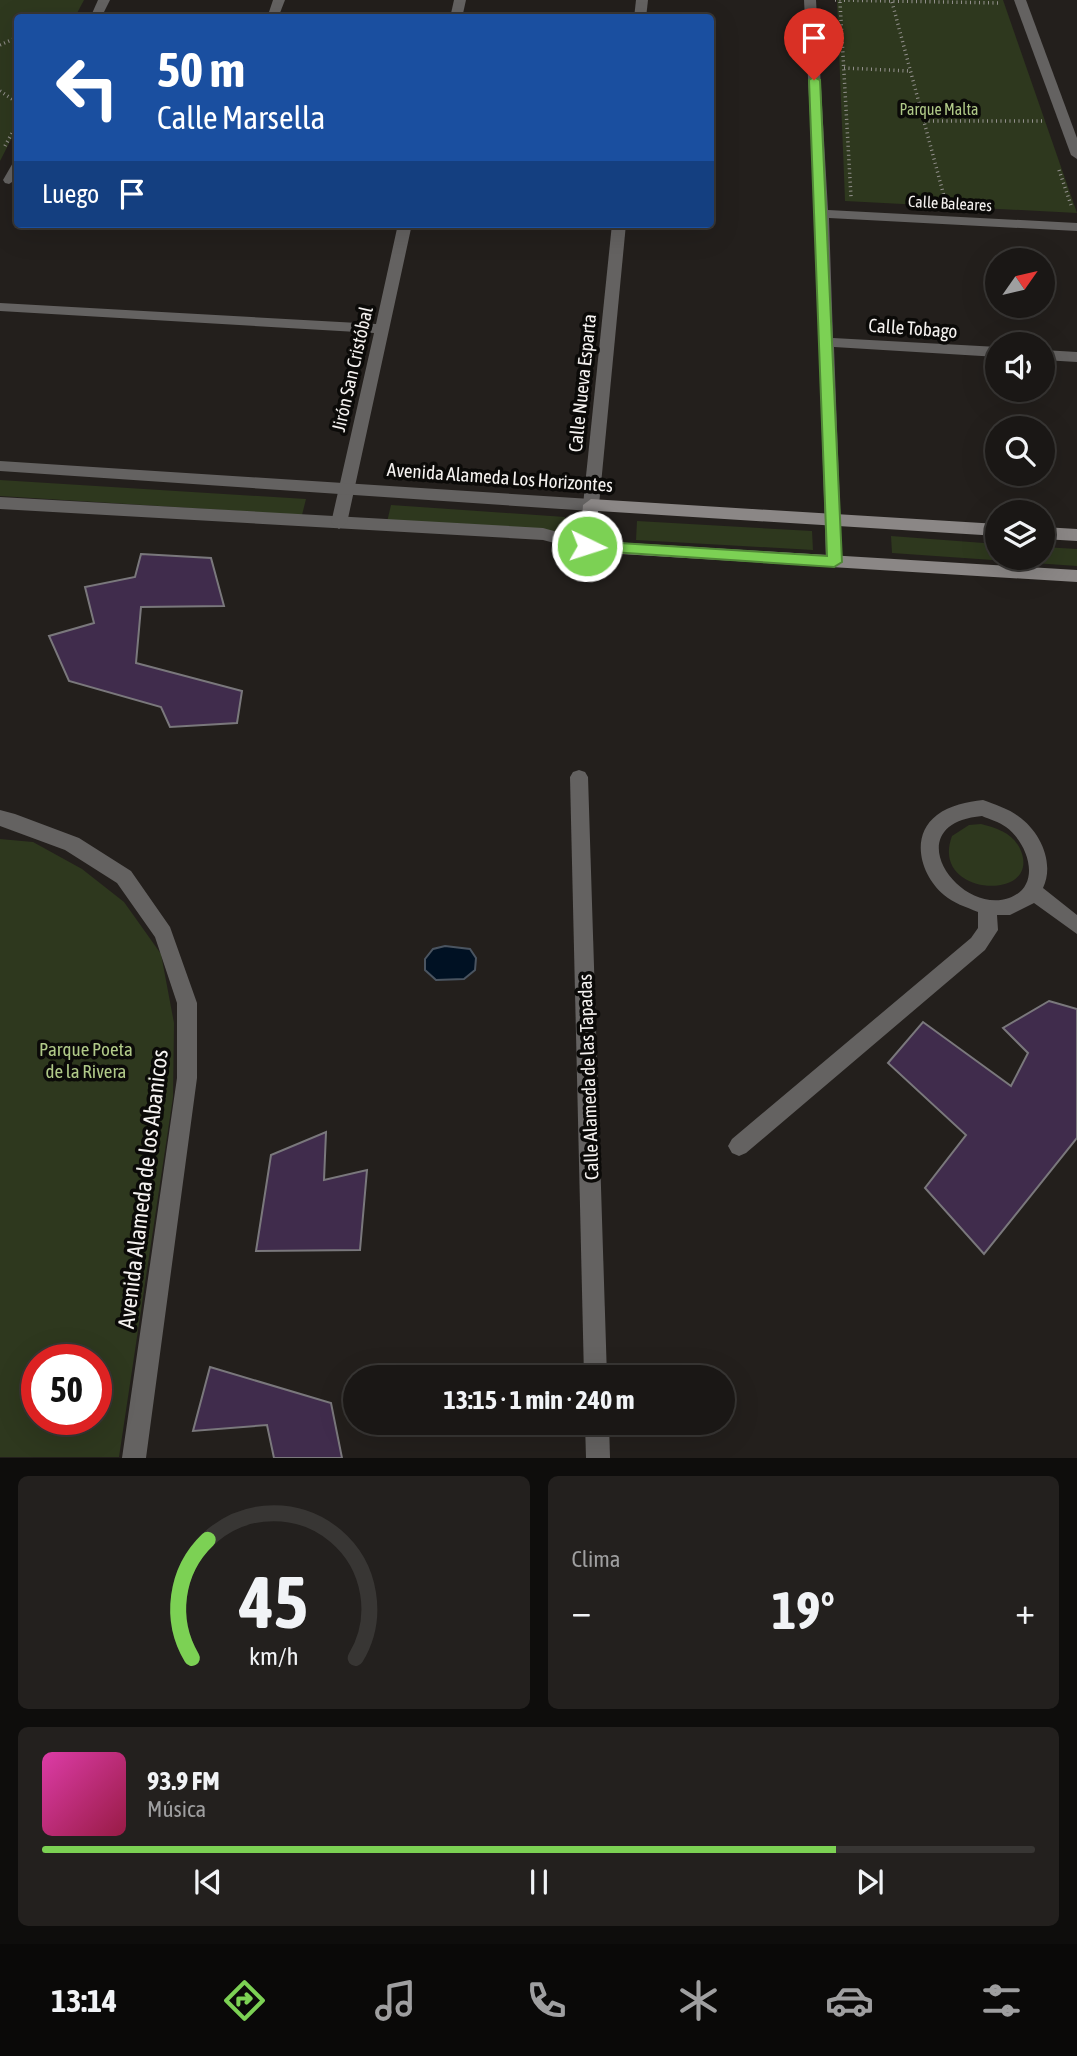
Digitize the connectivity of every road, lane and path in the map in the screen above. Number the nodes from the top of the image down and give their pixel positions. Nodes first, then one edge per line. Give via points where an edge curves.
1 (810, 0) edge
2 (835, 0) edge
3 (1020, 0) edge
4 (840, 2) junction
5 (892, 2) junction
6 (1000, 3) dead end
7 (844, 68) junction
8 (910, 71) junction
9 (924, 121) junction
10 (1042, 121) dead end
11 (14, 129) edge
12 (0, 155) edge
13 (1077, 155) edge
14 (1055, 159) dead end
15 (851, 200) dead end
16 (947, 205) dead end
17 (1061, 210) dead end
18 (822, 214) junction
19 (1077, 227) edge
20 (404, 228) edge
21 (619, 228) edge
22 (0, 307) edge
23 (381, 330) junction
24 (827, 342) junction
25 (985, 351) edge
26 (1055, 356) edge
27 (1077, 357) edge
28 (0, 466) edge
29 (345, 488) junction
30 (0, 503) edge
31 (591, 505) junction
32 (833, 520) junction
33 (340, 523) junction
34 (985, 529) edge
35 (1055, 534) edge
36 (1077, 535) edge
37 (587, 546) junction
38 (834, 562) junction
39 (1077, 576) edge
40 (579, 777) dead end
41 (0, 818) edge
42 (1037, 894) junction
43 (987, 906) junction
44 (1077, 926) edge
45 (739, 1146) dead end
46 (596, 1365) edge
47 (597, 1435) edge
48 (134, 1458) edge
49 (598, 1458) edge

1 - 18 street
2 - 4 path
3 - 13 street
4 - 5 path
4 - 7 path
5 - 6 path
5 - 8 path
7 - 8 path
7 - 15 path
8 - 9 path
9 - 10 path
9 - 16 path
11 - 12 path
14 - 17 path via 1073,211
18 - 19 street, Calle Baleares
18 - 24 street
20 - 23 street, Jirón San Cristóbal
21 - 31 street, Calle Nueva Esparta
22 - 23 street
23 - 29 street, Jirón San Cristóbal
24 - 25 street, Calle Tobago
24 - 32 street
26 - 27 street
28 - 29 street, Avenida Alameda Los Horizontes
29 - 31 street, Avenida Alameda Los Horizontes
29 - 33 street, Jirón San Cristóbal
30 - 33 street
31 - 32 main road, Avenida Alameda Los Horizontes
31 - 37 main road, Calle Nueva Esparta
32 - 34 main road, Avenida Alameda Los Horizontes
32 - 38 street
33 - 37 street via 543,534
35 - 36 main road
37 - 38 main road
38 - 39 main road
40 - 46 street, Calle Alameda de las Tapadas
41 - 48 street, Avenida Alameda de los Abanicos via 72,844 124,877 163,933 187,1003 187,1078
42 - 43 street via 1024,903
42 - 43 street via 1048,865 1035,834 1003,812 964,809 947,815 935,827 928,842 930,859 951,891
42 - 44 street
43 - 45 street via 988,930 978,944
47 - 49 street

